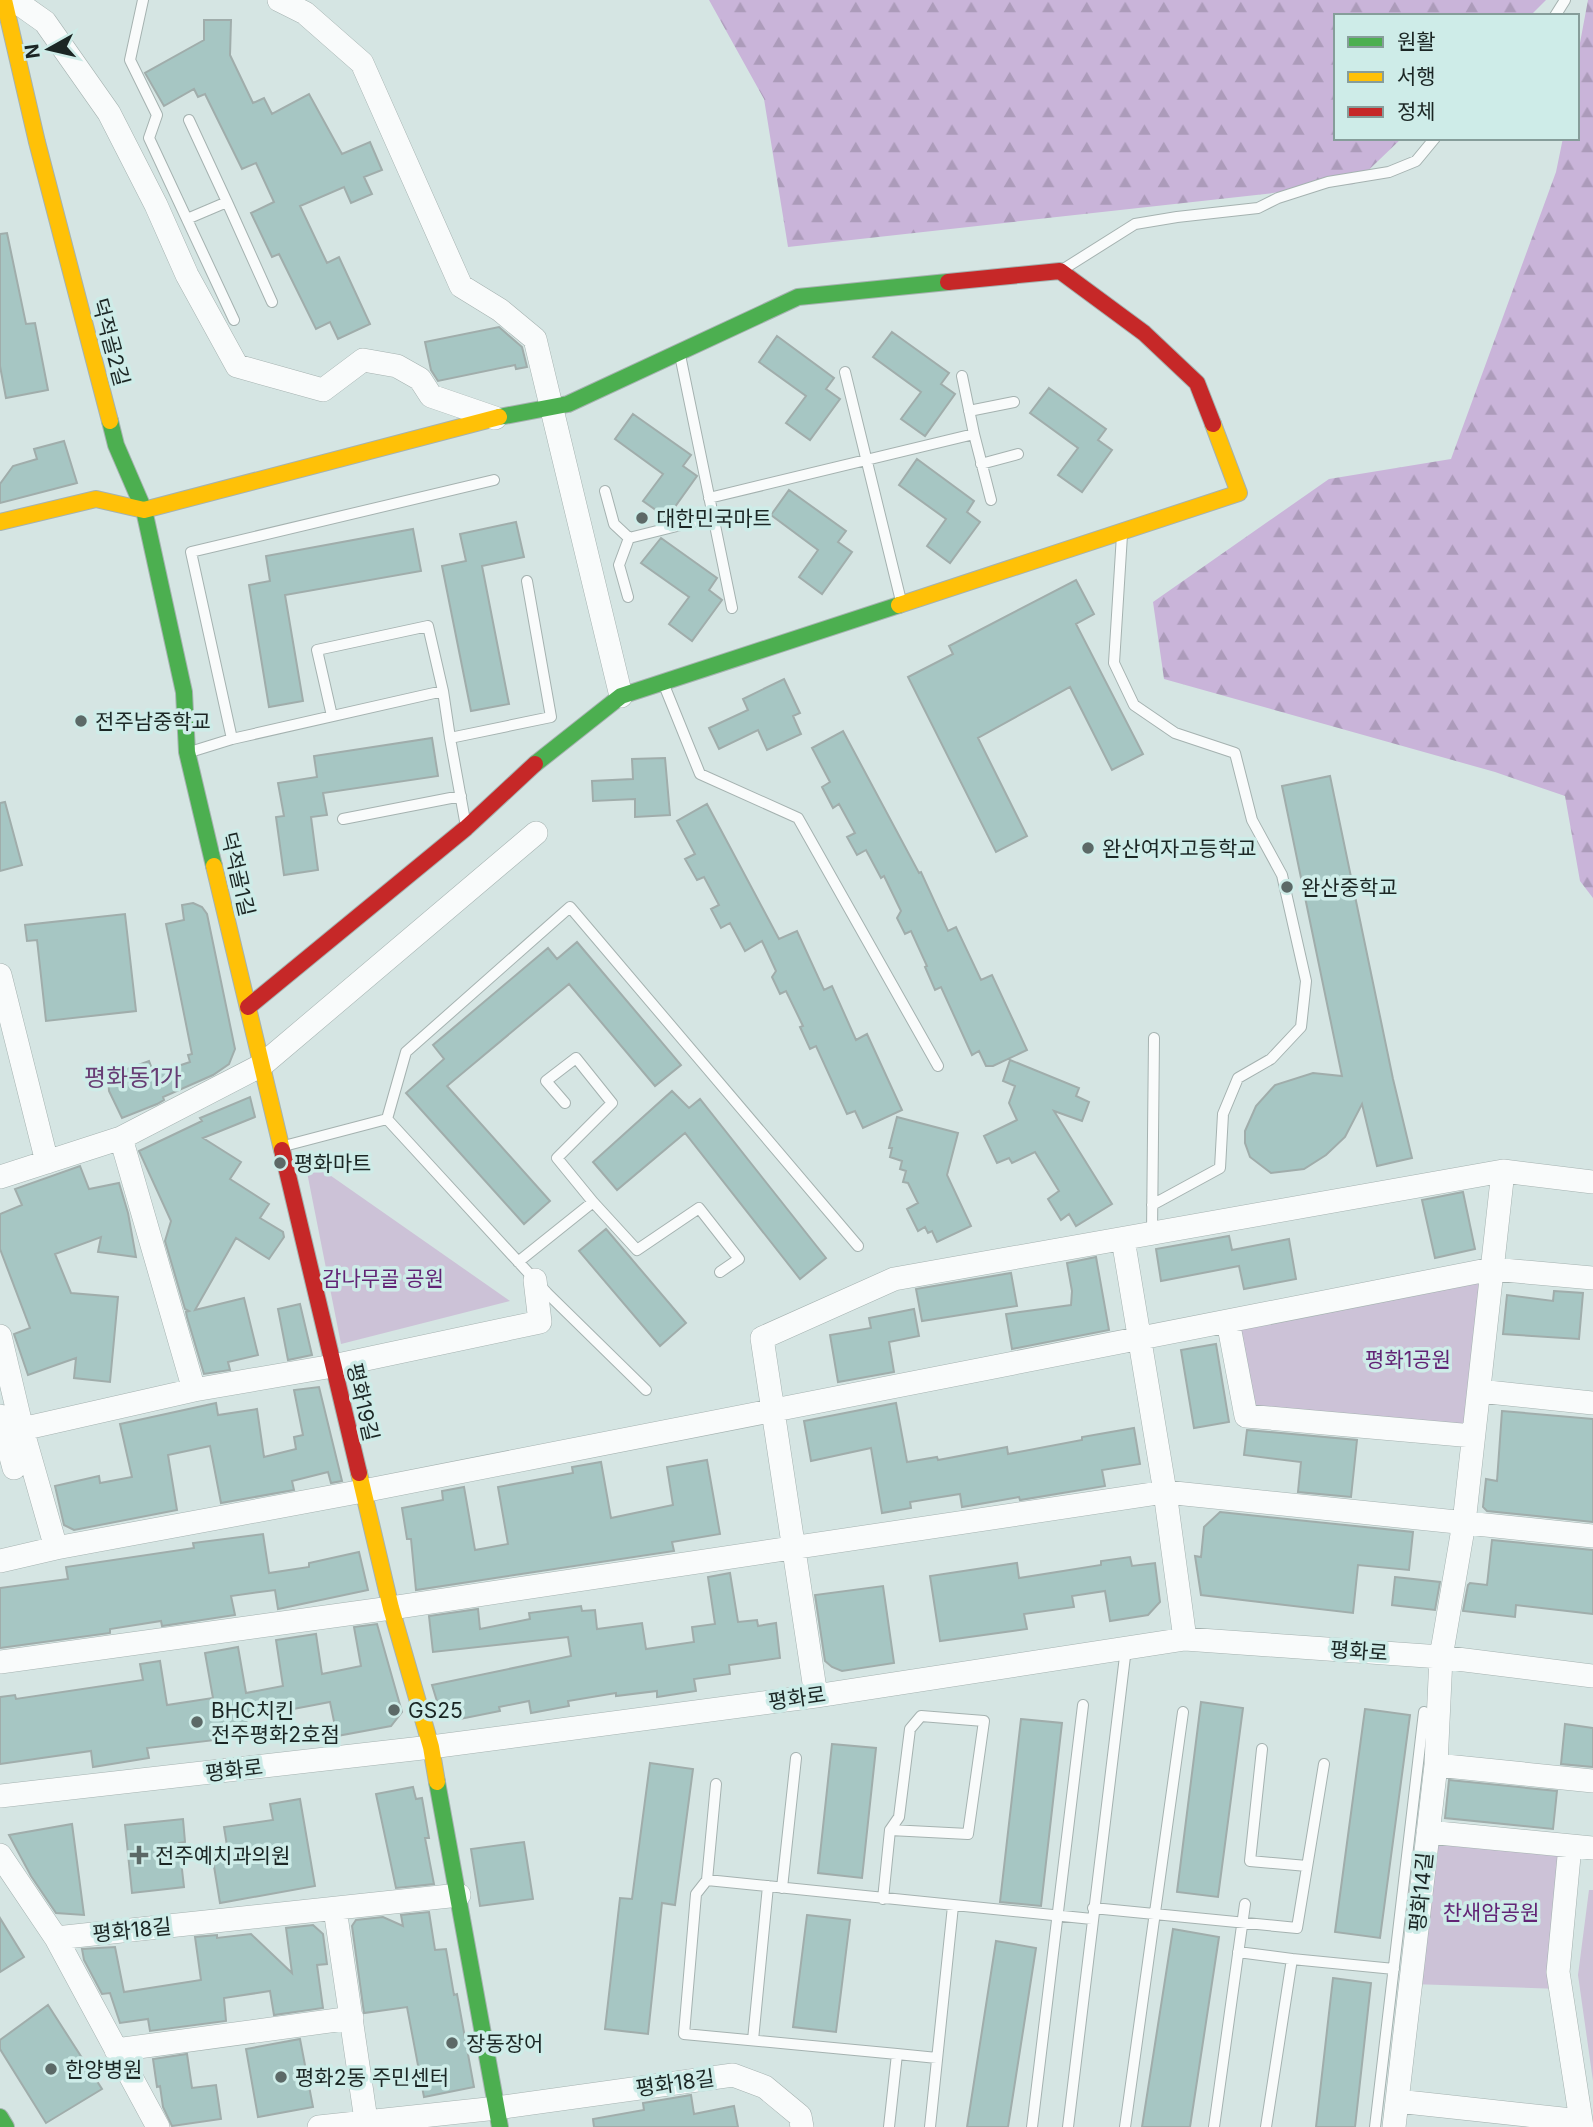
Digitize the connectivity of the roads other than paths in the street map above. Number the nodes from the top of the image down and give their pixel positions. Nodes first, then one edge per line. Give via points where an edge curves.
1 (4, 0) edge
2 (14, 0) edge
3 (143, 0) edge
4 (279, 0) edge
5 (189, 120) dead end
6 (1433, 140) edge
7 (227, 202) junction
8 (187, 219) junction
9 (1060, 271) junction
10 (272, 302) dead end
11 (234, 320) dead end
12 (679, 352) junction
13 (845, 372) dead end
14 (962, 376) dead end
15 (1014, 402) dead end
16 (552, 408) junction
17 (969, 411) junction
18 (495, 418) junction
19 (974, 434) junction
20 (1018, 454) dead end
21 (866, 460) junction
22 (981, 464) junction
23 (494, 480) dead end
24 (605, 491) dead end
25 (709, 498) junction
26 (991, 500) dead end
27 (144, 510) junction
28 (713, 517) junction
29 (0, 522) edge
30 (1122, 531) junction
31 (629, 538) junction
32 (527, 581) dead end
33 (628, 597) dead end
34 (902, 604) junction
35 (732, 608) dead end
36 (663, 682) junction
37 (443, 691) junction
38 (184, 692) joint
39 (621, 696) junction
40 (332, 716) junction
41 (450, 738) junction
42 (232, 739) junction
43 (187, 752) junction
44 (460, 796) junction
45 (343, 819) dead end
46 (466, 828) junction
47 (536, 833) dead end
48 (0, 975) edge
49 (248, 1007) junction
50 (1154, 1038) dead end
51 (262, 1065) junction
52 (938, 1066) dead end
53 (565, 1103) dead end
54 (387, 1119) junction
55 (121, 1138) junction
56 (281, 1147) junction
57 (47, 1162) junction
58 (1503, 1171) junction
59 (0, 1177) edge
60 (1593, 1182) edge
61 (593, 1202) junction
62 (1152, 1205) junction
63 (1152, 1233) junction
64 (1123, 1239) junction
65 (859, 1246) dead end
66 (519, 1262) junction
67 (1492, 1269) junction
68 (720, 1272) dead end
69 (1593, 1278) edge
70 (535, 1280) junction
71 (1228, 1321) junction
72 (0, 1336) edge
73 (1141, 1338) junction
74 (333, 1366) junction
75 (194, 1390) junction
76 (646, 1390) dead end
77 (1479, 1391) junction
78 (1593, 1403) edge
79 (773, 1409) junction
80 (0, 1416) edge
81 (22, 1429) junction
82 (1473, 1436) junction
83 (14, 1468) dead end
84 (363, 1491) junction
85 (1165, 1492) junction
86 (1464, 1523) junction
87 (1593, 1536) edge
88 (56, 1548) junction
89 (794, 1548) junction
90 (0, 1561) edge
91 (391, 1608) junction
92 (1185, 1639) junction
93 (1126, 1648) junction
94 (1441, 1657) junction
95 (0, 1662) edge
96 (1593, 1676) edge
97 (816, 1696) junction
98 (1083, 1705) dead end
99 (1183, 1712) dead end
100 (1423, 1712) dead end
101 (431, 1747) junction
102 (1262, 1749) dead end
103 (796, 1758) dead end
104 (1324, 1764) dead end
105 (1436, 1765) junction
106 (1593, 1780) edge
107 (716, 1784) dead end
108 (0, 1796) edge
109 (890, 1830) junction
110 (1428, 1832) junction
111 (1582, 1847) edge
112 (0, 1855) edge
113 (1307, 1866) junction
114 (707, 1880) junction
115 (768, 1886) junction
116 (782, 1888) junction
117 (459, 1895) junction
118 (883, 1899) junction
119 (1245, 1904) dead end
120 (953, 1906) junction
121 (335, 1909) junction
122 (1092, 1914) junction
123 (1155, 1914) junction
124 (1058, 1916) junction
125 (1243, 1922) junction
126 (56, 1938) junction
127 (1238, 1952) junction
128 (1292, 1959) junction
129 (1394, 1969) junction
130 (352, 2018) junction
131 (753, 2040) junction
132 (116, 2050) junction
133 (897, 2054) junction
134 (937, 2058) junction
135 (1397, 2101) junction
136 (0, 2117) edge
137 (498, 2117) edge
138 (1477, 2119) edge
139 (801, 2121) edge
140 (367, 2124) edge
141 (1581, 2124) edge
142 (6, 2127) edge
143 (159, 2127) edge
144 (319, 2127) edge
145 (889, 2127) edge
146 (930, 2127) edge
147 (1032, 2127) edge
148 (1068, 2127) edge
149 (1125, 2127) edge
150 (1214, 2127) edge
151 (1266, 2127) edge
152 (1375, 2127) edge
153 (1394, 2127) edge

1 - 27 street, 덕적골2길 via 116,445
2 - 18 street via 45,22 109,113 187,275 237,366 323,390 363,360 397,366 419,379 431,396
3 - 8 lane via 131,60 157,115 149,138
4 - 16 street via 305,13 362,63 461,286 535,339
5 - 7 lane
6 - 9 lane via 1416,161 1389,172 1328,182 1258,208 1135,224
7 - 8 lane
7 - 10 lane
8 - 11 lane
9 - 12 street via 798,297
9 - 30 street via 1144,333 1197,383 1239,494
12 - 16 street
12 - 25 lane
13 - 21 lane
14 - 17 lane
15 - 17 lane
16 - 18 street
16 - 39 street
17 - 19 lane
18 - 27 street
19 - 21 lane
19 - 22 lane
20 - 22 lane
21 - 25 lane
21 - 34 lane
22 - 26 lane
23 - 42 lane via 191,552
24 - 31 lane via 614,524
25 - 28 lane
27 - 29 street via 96,499
27 - 38 street, 덕적골2길
28 - 31 lane
28 - 35 lane
30 - 34 street
30 - 62 lane via 1114,663 1134,705 1175,733 1236,753 1252,820 1282,875 1306,981 1301,1027 1272,1059 1238,1078 1223,1114 1220,1168
31 - 33 lane via 619,565
32 - 41 lane via 551,717
34 - 36 street
36 - 39 street
36 - 52 lane via 700,774 798,818
37 - 40 lane
37 - 40 lane via 428,626 317,650
37 - 41 lane
38 - 43 street, 덕적골1길
39 - 46 street via 540,759
40 - 42 lane
41 - 44 lane
42 - 43 lane
43 - 49 street, 덕적골1길
44 - 45 lane
44 - 46 lane
46 - 49 street
47 - 51 street
48 - 57 street
49 - 51 street, 덕적골1길
50 - 62 lane
51 - 55 street
51 - 56 street, 평화19길
53 - 61 lane via 546,1081 576,1058 612,1103 557,1158
54 - 56 lane
54 - 65 lane via 406,1052 570,907
54 - 66 lane
55 - 57 street
55 - 75 street
56 - 74 street, 평화19길
57 - 59 street
58 - 60 street
58 - 63 street
58 - 67 street, 평화14길
61 - 66 lane
61 - 68 lane via 637,1250 699,1208 738,1259
62 - 63 lane
63 - 64 street
64 - 73 street
64 - 79 street via 894,1279 762,1338
66 - 70 lane
67 - 69 street
67 - 71 street
67 - 77 street, 평화14길
70 - 74 street via 540,1322
70 - 76 lane
71 - 73 street
71 - 82 street via 1246,1416
72 - 81 street
73 - 79 street
73 - 85 street
74 - 75 street
74 - 84 street, 평화19길
75 - 81 street
77 - 78 street
77 - 82 street, 평화14길
79 - 84 street
79 - 89 street
80 - 83 street
81 - 88 street
82 - 86 street, 평화14길
84 - 88 street
84 - 91 street, 평화19길
85 - 86 street
85 - 89 street
85 - 92 street
86 - 87 street
86 - 94 street, 평화14길
88 - 90 street
89 - 91 street
89 - 97 street
91 - 95 street
91 - 101 street, 평화19길
92 - 93 street, 평화로
92 - 94 street, 평화로
93 - 97 street, 평화로
93 - 122 lane
94 - 96 street, 평화로
94 - 105 street, 평화14길
97 - 101 street, 평화로
98 - 124 lane
99 - 123 lane
100 - 129 lane
101 - 108 street, 평화로
101 - 117 street
102 - 113 lane via 1250,1861
103 - 116 lane
104 - 113 lane
105 - 106 street
105 - 110 street, 평화14길
107 - 114 lane
109 - 109 lane via 899,1817 910,1730 921,1716 984,1721 968,1834
109 - 118 lane
110 - 111 street
110 - 135 street, 평화14길
111 - 141 street via 1558,1972
112 - 126 street
113 - 125 lane via 1297,1928
114 - 115 lane
114 - 131 lane via 696,1894 684,2034
115 - 116 lane
115 - 131 lane
116 - 118 lane
117 - 121 street, 평화18길
117 - 137 street
118 - 120 lane
119 - 125 lane
120 - 124 lane
120 - 134 lane
121 - 126 street, 평화18길
121 - 130 street
122 - 123 lane
122 - 124 lane
122 - 148 lane
123 - 125 lane
123 - 149 lane
124 - 147 lane
125 - 127 lane
126 - 132 street, 평화18길
127 - 128 lane
127 - 150 lane
128 - 129 lane
128 - 151 lane
129 - 152 lane
130 - 132 street
130 - 140 street
131 - 133 lane
132 - 143 street, 평화18길
133 - 134 lane
133 - 145 lane
134 - 146 lane
135 - 138 street
135 - 153 street, 평화14길
136 - 142 street
137 - 139 street, 평화18길 via 733,2075 765,2087
137 - 140 street, 평화18길
138 - 141 street
140 - 144 street, 평화18길

